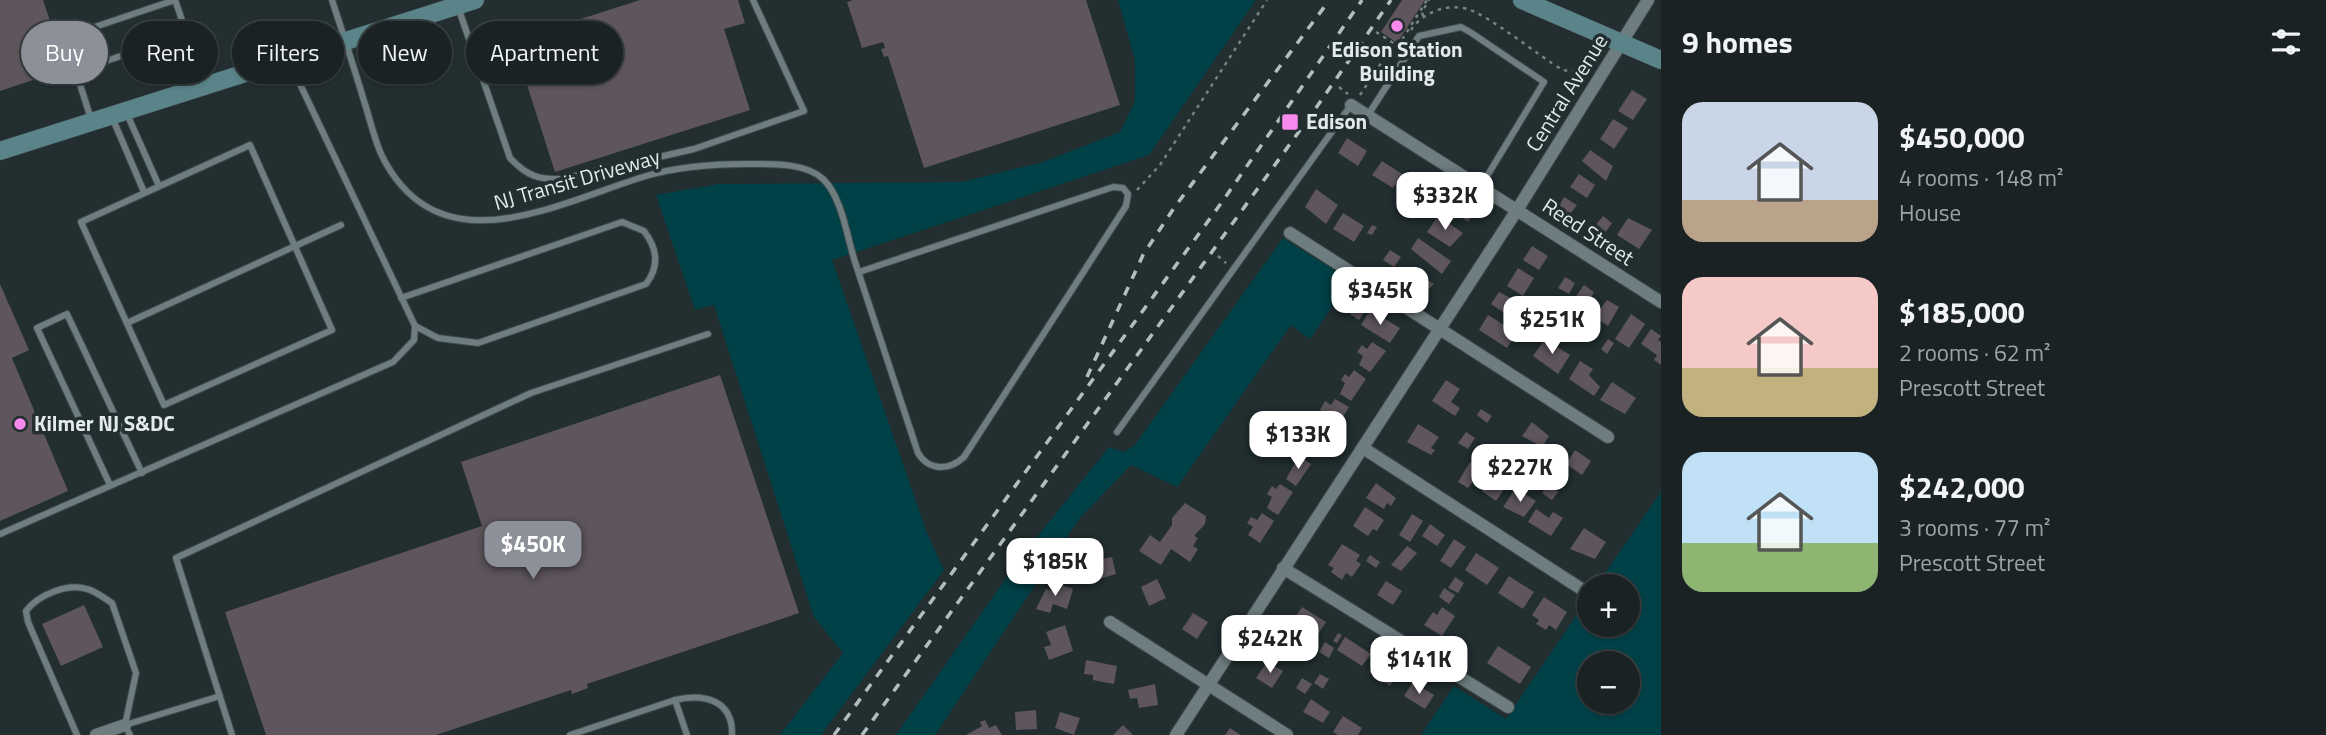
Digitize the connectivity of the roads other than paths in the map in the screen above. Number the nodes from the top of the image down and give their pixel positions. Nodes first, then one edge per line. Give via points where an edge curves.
1 (332, 0) edge
2 (475, 0) edge
3 (753, 0) edge
4 (1522, 0) edge
5 (1648, 0) edge
6 (1543, 4) edge
7 (457, 6) junction
8 (182, 21) edge
9 (108, 22) edge
10 (346, 41) junction
11 (1619, 44) junction
12 (1661, 60) edge
13 (232, 77) edge
14 (80, 84) edge
15 (300, 84) edge
16 (205, 85) joint
17 (1352, 105) joint
18 (118, 113) junction
19 (1368, 115) junction
20 (92, 121) junction
21 (0, 150) edge
22 (159, 186) junction
23 (1480, 188) junction
24 (144, 192) junction
25 (1517, 210) junction
26 (341, 225) dead end
27 (1290, 233) dead end
28 (295, 246) junction
29 (859, 272) junction
30 (401, 298) junction
31 (1661, 302) edge
32 (127, 323) junction
33 (415, 326) junction
34 (1439, 328) junction
35 (708, 334) dead end
36 (1117, 432) dead end
37 (1608, 437) dead end
38 (1363, 448) junction
39 (142, 473) junction
40 (107, 486) junction
41 (0, 534) edge
42 (1283, 568) junction
43 (1577, 586) edge
44 (1110, 622) dead end
45 (1208, 685) junction
46 (220, 695) junction
47 (675, 700) junction
48 (1508, 707) dead end
49 (128, 730) edge
50 (77, 735) edge
51 (96, 735) edge
52 (232, 735) edge
53 (570, 735) edge
54 (687, 735) edge
55 (732, 735) edge
56 (1176, 735) edge
57 (1287, 735) edge

1 - 10 lane, NJ Transit Driveway
2 - 7 street
3 - 7 lane via 804,111 694,149 540,180 510,158
4 - 6 street
5 - 11 street, Central Avenue
6 - 11 street
7 - 10 street
8 - 9 lane via 175,0
10 - 29 lane, NJ Transit Driveway via 382,155 407,191 435,210 468,221 504,221 659,172 737,164 794,167 815,173 829,186
11 - 12 street
11 - 25 street, Central Avenue
13 - 16 street
14 - 20 lane
15 - 30 lane
16 - 18 street
17 - 19 street, Reed Street
17 - 36 lane
18 - 20 street
18 - 22 lane
18 - 24 lane
19 - 23 street, Reed Street
19 - 23 lane via 1419,36 1461,27 1470,32 1544,82
20 - 21 street
22 - 24 lane
22 - 28 lane via 250,145
23 - 25 street, Reed Street
24 - 32 lane via 81,222
25 - 31 street, Reed Street
25 - 34 street, Central Avenue
26 - 28 lane
27 - 34 street
28 - 32 lane
28 - 32 lane via 332,330 164,405
29 - 29 lane, NJ Transit Driveway via 918,453 930,465 948,468 964,457 1126,205 1128,194 1113,187
30 - 33 lane
30 - 33 lane via 622,222 644,231 656,253 653,274 646,284 478,343 438,338
33 - 39 lane via 414,340 393,362
34 - 37 street
34 - 38 street, Central Avenue
35 - 46 lane via 531,393 176,558
38 - 42 street, Central Avenue
38 - 43 street
39 - 40 lane
39 - 40 lane via 68,314 37,328
40 - 41 lane
42 - 45 street, Central Avenue
42 - 48 street
44 - 45 street
45 - 56 street, Central Avenue
45 - 57 street
46 - 49 lane
46 - 52 lane
47 - 53 lane
47 - 54 lane
47 - 55 lane via 714,699 730,718
49 - 50 lane via 136,673 112,603 86,588 53,591 33,601 26,611
49 - 51 street

